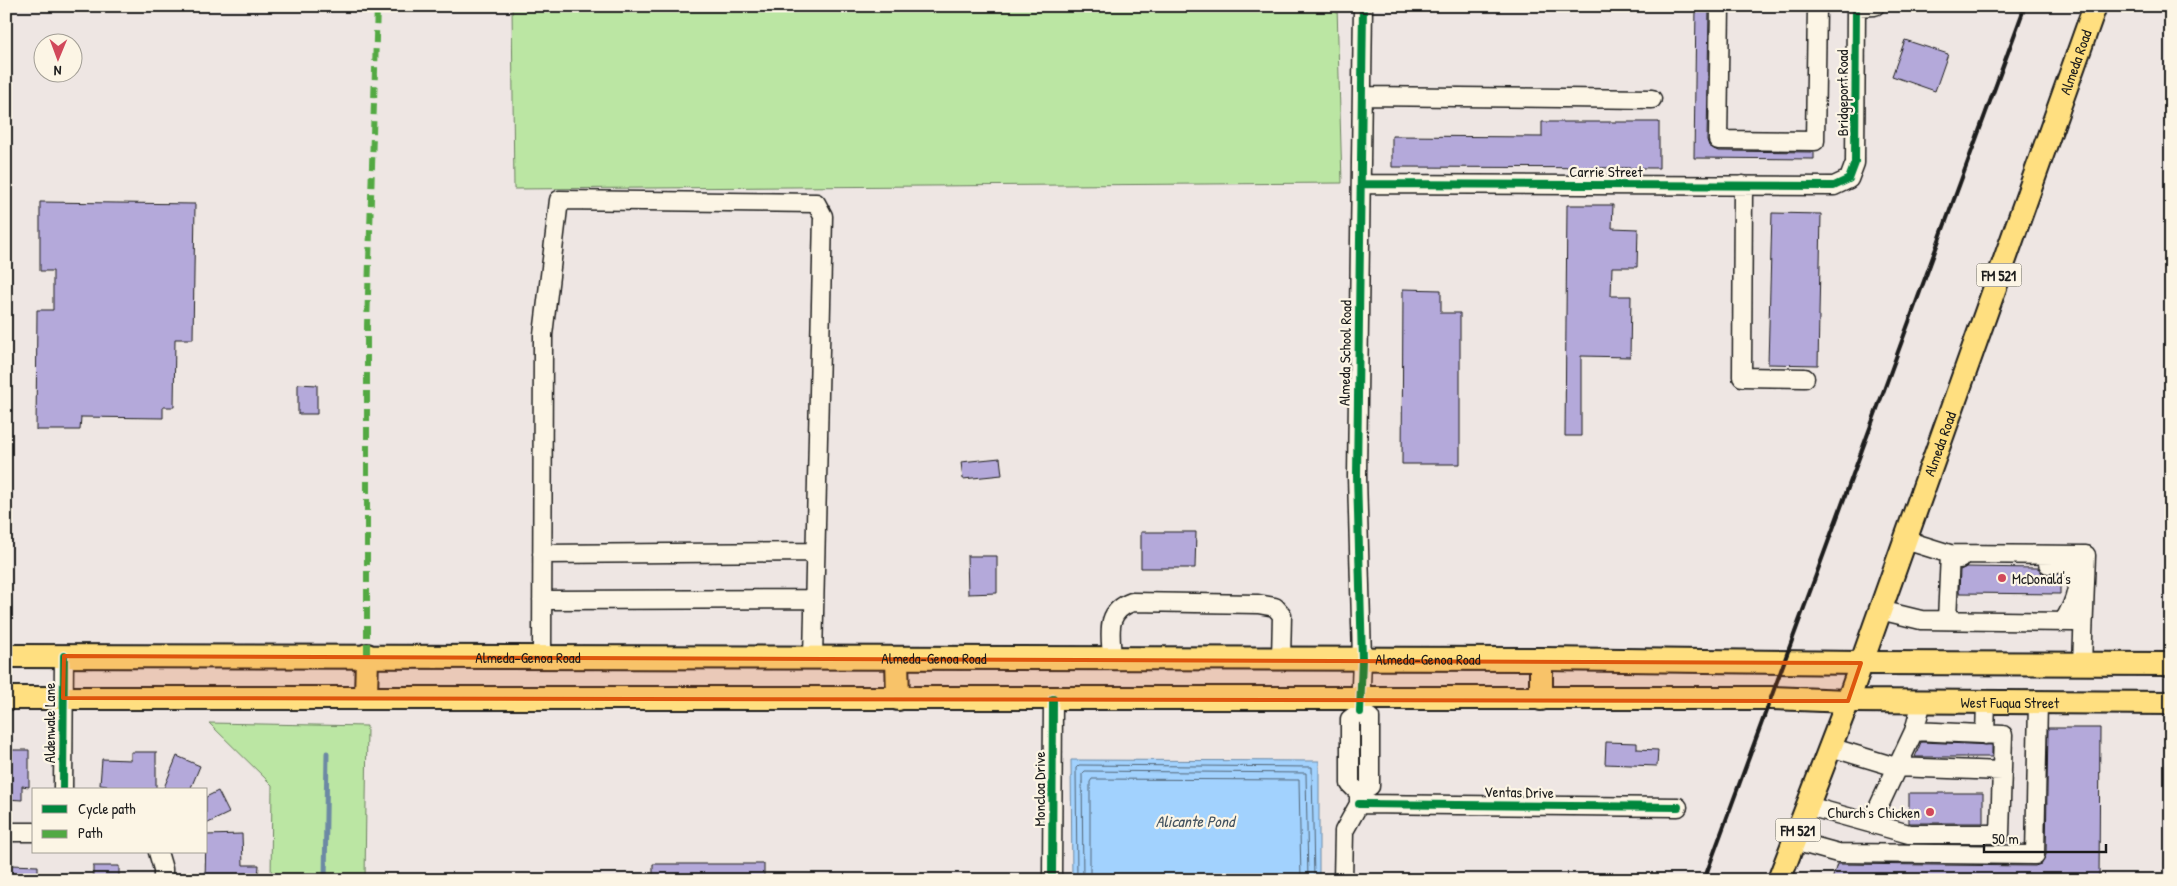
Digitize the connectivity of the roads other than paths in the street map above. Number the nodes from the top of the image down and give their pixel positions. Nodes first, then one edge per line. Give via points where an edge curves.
1 (1363, 6) edge
2 (1720, 6) edge
3 (1817, 6) edge
4 (1875, 6) edge
5 (2095, 6) edge
6 (1856, 7) edge
7 (1362, 96) junction
8 (1652, 100) dead end
9 (1849, 179) joint
10 (1361, 184) junction
11 (1744, 186) junction
12 (1805, 378) dead end
13 (1905, 540) junction
14 (815, 552) junction
15 (542, 554) junction
16 (1950, 554) junction
17 (814, 599) junction
18 (542, 600) junction
19 (1880, 610) junction
20 (1947, 620) junction
21 (2063, 622) junction
22 (2083, 622) junction
23 (367, 655) junction
24 (6, 656) edge
25 (64, 656) junction
26 (542, 656) junction
27 (813, 658) junction
28 (897, 658) junction
29 (1112, 658) junction
30 (1281, 658) junction
31 (1362, 659) junction
32 (1541, 659) junction
33 (1861, 663) junction
34 (2082, 664) junction
35 (2171, 664) edge
36 (6, 698) edge
37 (63, 698) junction
38 (366, 698) junction
39 (898, 699) junction
40 (1053, 699) junction
41 (1541, 699) junction
42 (1848, 701) junction
43 (1922, 702) junction
44 (1986, 702) junction
45 (2038, 702) junction
46 (2171, 703) edge
47 (1360, 706) junction
48 (1914, 730) junction
49 (1986, 735) junction
50 (1830, 747) junction
51 (1350, 750) junction
52 (1370, 750) junction
53 (1896, 767) junction
54 (2002, 771) junction
55 (63, 788) edge
56 (1359, 799) junction
57 (1808, 806) junction
58 (1678, 808) dead end
59 (1870, 823) junction
60 (6, 832) edge
61 (32, 832) edge
62 (1794, 841) junction
63 (159, 854) edge
64 (162, 880) edge
65 (1052, 880) edge
66 (1343, 880) edge
67 (1780, 880) edge

1 - 7 street, Almeda School Road
2 - 3 street via 1718,140 1815,141
4 - 6 street
5 - 13 main road, Almeda Road / FM 521
6 - 9 street, Bridgeport Road via 1855,163
7 - 8 street
7 - 10 street, Almeda School Road
9 - 11 street, Carrie Street via 1834,186
10 - 11 street, Carrie Street
10 - 31 street, Almeda School Road via 1357,476
11 - 12 street via 1742,377
13 - 16 street
13 - 19 main road, Almeda Road / FM 521
14 - 15 street
14 - 15 street via 823,216 816,203 559,200 543,335
14 - 17 street
15 - 18 street
16 - 20 street
16 - 21 street via 1968,562 2063,564 2070,568 2077,582 2076,597
16 - 22 street via 2086,555
17 - 18 street
17 - 27 street
18 - 26 street
19 - 20 street via 1921,620
19 - 33 main road, Almeda Road / FM 521
20 - 21 street
21 - 22 street
22 - 34 street
23 - 25 main road, Almeda-Genoa Road
23 - 26 main road, Almeda-Genoa Road
23 - 38 main road
24 - 25 main road, Almeda-Genoa Road
25 - 37 street, Aldenwale Lane
26 - 27 main road, Almeda-Genoa Road
27 - 28 main road, Almeda-Genoa Road
28 - 29 main road, Almeda-Genoa Road
28 - 39 main road
29 - 30 main road, Almeda-Genoa Road
29 - 30 street via 1111,622 1121,606 1132,602 1275,607 1282,615
30 - 31 main road, Almeda-Genoa Road
31 - 32 main road, Almeda-Genoa Road
31 - 47 street, Almeda School Road
32 - 33 main road, Almeda-Genoa Road
32 - 41 main road
33 - 34 main road
33 - 42 main road, Almeda Road / FM 521
34 - 35 main road
36 - 37 main road
37 - 38 main road
37 - 55 street, Aldenwale Lane
38 - 39 main road
39 - 40 main road
40 - 47 main road
40 - 65 street, Moncloa Drive
41 - 42 main road
41 - 47 main road
42 - 43 main road, West Fuqua Street
42 - 50 main road, Almeda Road / FM 521
43 - 44 main road, West Fuqua Street
43 - 48 street
44 - 45 main road, West Fuqua Street
44 - 49 street
45 - 46 main road, West Fuqua Street
45 - 62 street via 2035,854 1838,853
47 - 51 street via 1350,719
47 - 52 street via 1370,718
48 - 49 street
48 - 53 street
49 - 54 street via 2003,735
50 - 53 street
50 - 57 main road, Almeda Road / FM 521
51 - 52 street
51 - 56 street via 1350,784
52 - 56 street via 1370,786
53 - 54 street
53 - 59 street
54 - 59 street via 2000,834 1909,834
56 - 58 street, Ventas Drive
56 - 66 street via 1344,830
57 - 59 street
57 - 62 main road, Almeda Road / FM 521
60 - 61 street
62 - 67 main road, Almeda Road / FM 521
63 - 64 street

